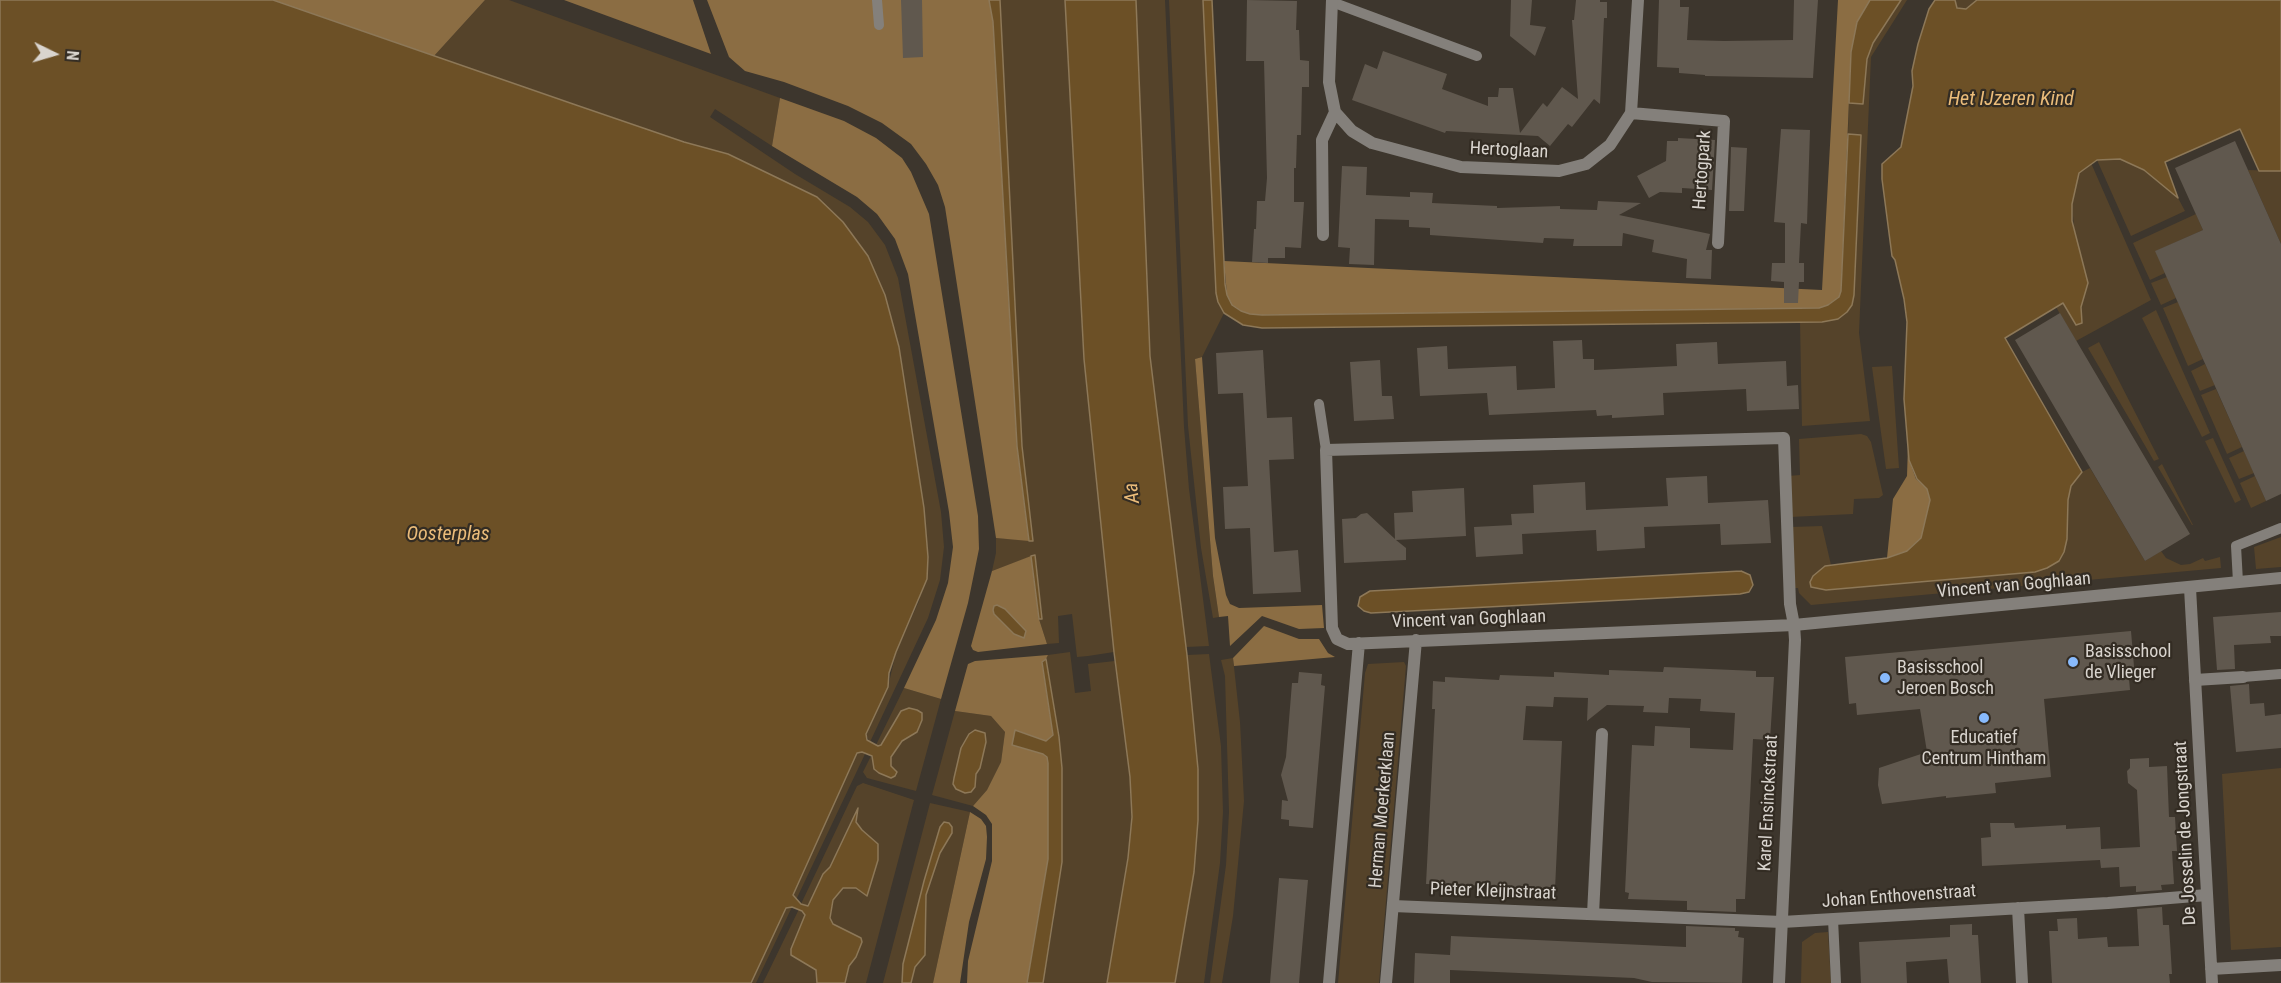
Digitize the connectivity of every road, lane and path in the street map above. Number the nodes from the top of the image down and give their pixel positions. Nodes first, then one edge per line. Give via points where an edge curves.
1 (877, 0) edge
2 (1638, 0) edge
3 (1332, 1) edge
4 (879, 25) dead end
5 (1478, 56) dead end
6 (1335, 112) junction
7 (1630, 113) junction
8 (1323, 235) dead end
9 (1718, 243) dead end
10 (1319, 404) dead end
11 (1326, 450) junction
12 (2281, 528) edge
13 (2281, 578) edge
14 (2238, 582) junction
15 (2190, 588) junction
16 (1794, 625) junction
17 (1416, 640) junction
18 (1359, 643) junction
19 (2281, 674) edge
20 (2243, 677) joint
21 (2195, 680) junction
22 (1602, 734) dead end
23 (2207, 895) junction
24 (1393, 906) junction
25 (2018, 908) junction
26 (1593, 914) junction
27 (1833, 919) junction
28 (1782, 922) junction
29 (2281, 965) edge
30 (2211, 969) junction
31 (1329, 983) edge
32 (1386, 983) edge
33 (1779, 983) edge
34 (1836, 983) edge
35 (2022, 983) edge
36 (2212, 983) edge

1 - 4 lane
2 - 7 street, Hertoglaan
3 - 5 lane
3 - 6 street via 1329,82
6 - 7 street, Hertoglaan via 1372,143 1432,160 1461,167 1559,171 1586,164 1610,145
6 - 8 street via 1322,140
7 - 9 street, Hertogpark via 1724,121
10 - 11 lane, Vincent van Goghlaan
11 - 16 street via 1784,438
11 - 18 street, Vincent van Goghlaan via 1332,628 1337,639
12 - 14 lane via 2236,546
13 - 14 street, Vincent van Goghlaan
14 - 15 street, Vincent van Goghlaan
15 - 16 street, Vincent van Goghlaan
15 - 21 street, De Josselin de Jongstraat
16 - 17 street, Vincent van Goghlaan
16 - 28 street, Karel Ensinckstraat
17 - 18 street, Vincent van Goghlaan
17 - 24 street, Herman Moerkerklaan
18 - 31 street
19 - 20 lane
20 - 21 street
21 - 23 street, De Josselin de Jongstraat
22 - 26 street
23 - 25 street, Johan Enthovenstraat
23 - 30 street, De Josselin de Jongstraat
24 - 26 street, Pieter Kleijnstraat
24 - 32 street, Herman Moerkerklaan
25 - 27 street, Johan Enthovenstraat
25 - 35 street
26 - 28 street, Pieter Kleijnstraat
27 - 28 street, Johan Enthovenstraat
27 - 34 lane
28 - 33 street, Karel Ensinckstraat
29 - 30 street
30 - 36 street, De Josselin de Jongstraat

